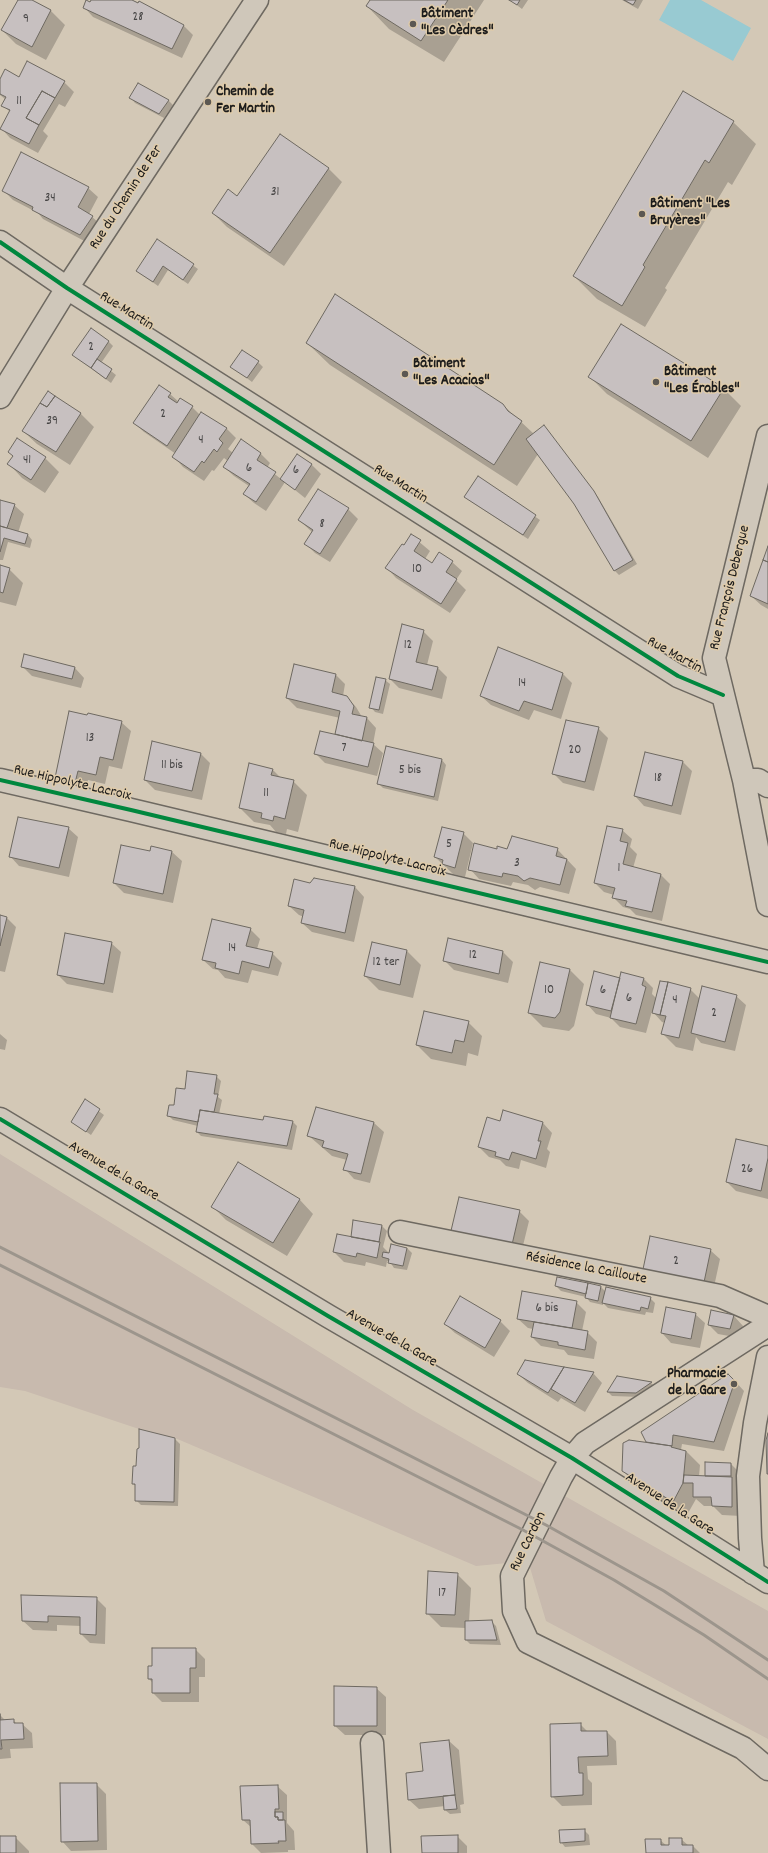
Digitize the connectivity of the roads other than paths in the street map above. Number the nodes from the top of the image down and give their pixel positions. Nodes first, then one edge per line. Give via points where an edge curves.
1 (257, 0) edge
2 (0, 242) edge
3 (67, 288) junction
4 (0, 397) edge
5 (768, 436) edge
6 (723, 695) junction
7 (0, 780) edge
8 (744, 780) junction
9 (768, 786) edge
10 (768, 905) edge
11 (768, 962) edge
12 (0, 1118) edge
13 (400, 1232) dead end
14 (768, 1317) edge
15 (768, 1325) edge
16 (768, 1358) edge
17 (572, 1458) junction
18 (761, 1578) edge
19 (372, 1743) dead end
20 (768, 1770) edge
21 (379, 1853) edge

1 - 3 street, Rue du Chemin de Fer
2 - 3 street, Rue Martin
3 - 4 street, Rue du Chemin de Fer
3 - 6 street, Rue Martin via 678,676
5 - 6 street, Rue François Debergue via 714,658
6 - 8 street, Rue François Debergue
7 - 11 street, Rue Hippolyte Lacroix
8 - 9 street via 758,780
8 - 10 street, Rue François Debergue
12 - 17 street, Avenue de la Gare via 328,1316
13 - 14 street, Résidence la Cailloute via 720,1296
15 - 17 street, Rue Cardon via 585,1443
16 - 18 street via 748,1476 750,1538
17 - 18 street, Avenue de la Gare
17 - 20 street, Rue Cardon via 512,1576 514,1611 528,1642 743,1748
19 - 21 street

